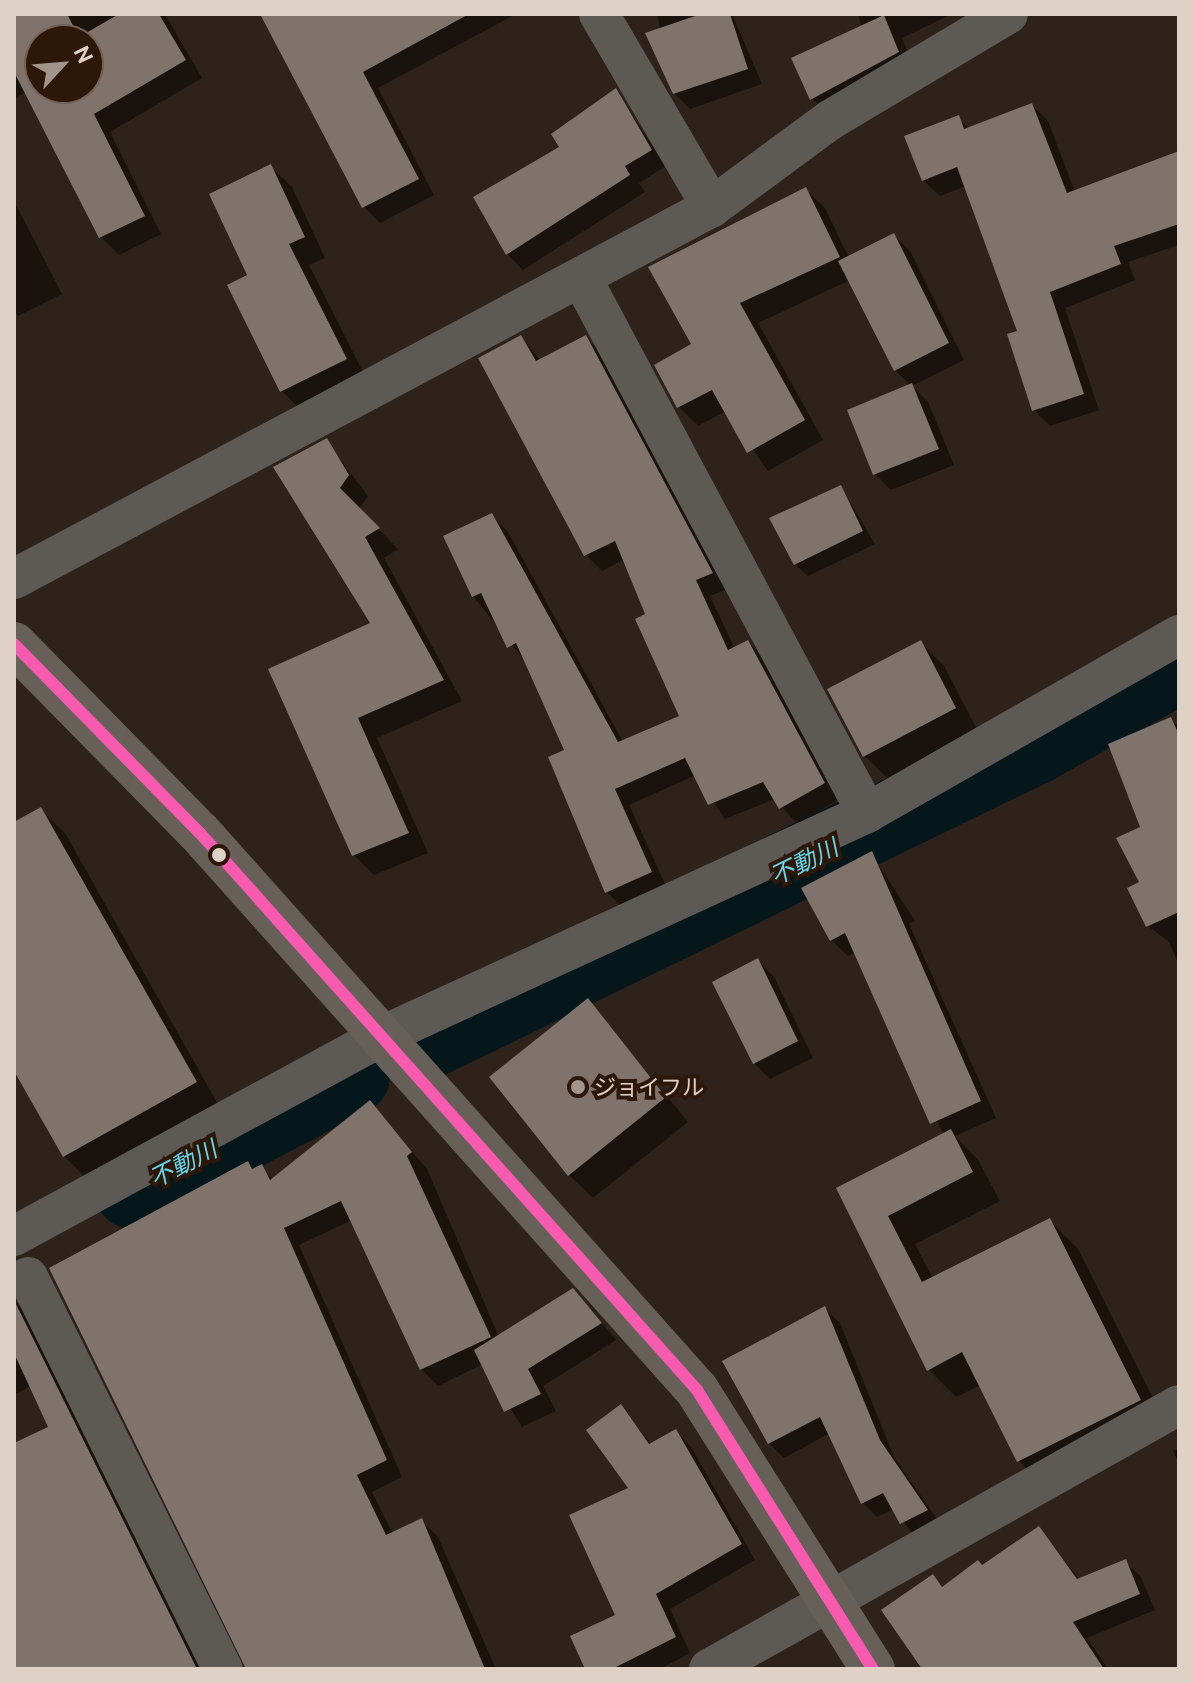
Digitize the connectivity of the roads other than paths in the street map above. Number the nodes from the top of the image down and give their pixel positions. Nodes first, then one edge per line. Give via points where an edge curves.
1 (599, 14) edge
2 (1008, 14) edge
3 (712, 207) junction
4 (582, 279) junction
5 (14, 579) edge
6 (1179, 635) edge
7 (14, 644) edge
8 (867, 813) junction
9 (384, 1035) junction
10 (14, 1236) edge
11 (28, 1277) dead end
12 (1179, 1405) edge
13 (829, 1606) junction
14 (223, 1669) edge
15 (709, 1669) edge
16 (873, 1669) edge

1 - 3 street
2 - 3 street via 830,120
3 - 4 street
4 - 5 street
4 - 8 street
6 - 8 street
7 - 9 highway
8 - 9 street
9 - 10 street
9 - 13 highway via 697,1390
11 - 14 street
12 - 13 street
13 - 15 street
13 - 16 highway

